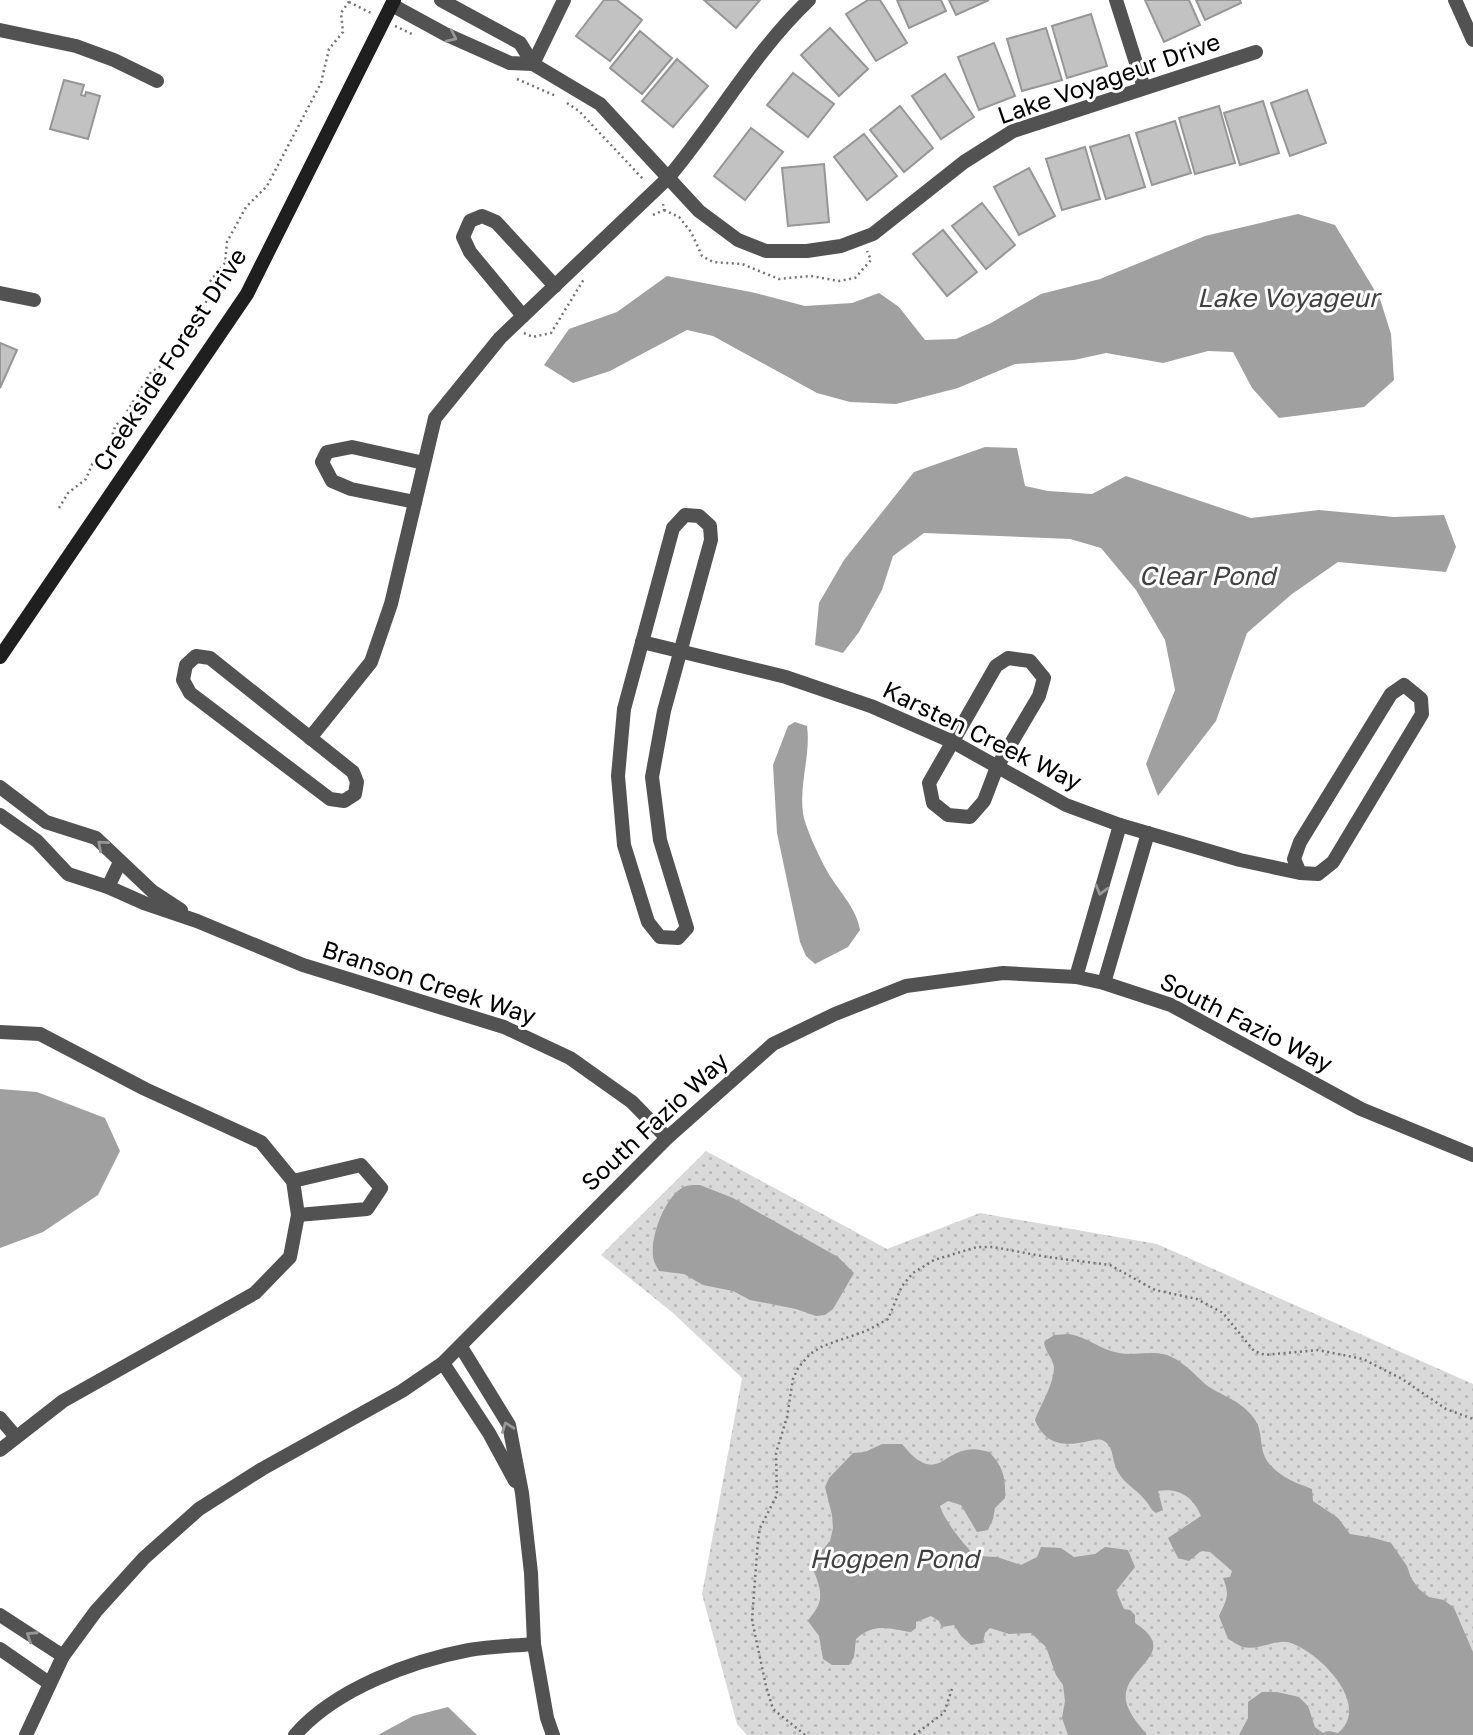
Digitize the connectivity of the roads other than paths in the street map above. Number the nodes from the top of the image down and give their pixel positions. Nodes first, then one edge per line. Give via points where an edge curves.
1 (441, 0) edge
2 (564, 0) edge
3 (809, 0) edge
4 (1116, 0) edge
5 (1455, 0) edge
6 (393, 3) edge
7 (0, 30) edge
8 (1473, 40) edge
9 (1256, 52) dead end
10 (533, 64) junction
11 (157, 80) dead end
12 (1144, 88) junction
13 (668, 178) junction
14 (555, 286) junction
15 (0, 293) edge
16 (34, 300) dead end
17 (519, 320) junction
18 (424, 463) junction
19 (415, 502) junction
20 (642, 642) junction
21 (680, 651) junction
22 (0, 657) edge
23 (310, 738) junction
24 (953, 741) junction
25 (997, 767) junction
26 (0, 787) edge
27 (0, 816) edge
28 (46, 822) junction
29 (1120, 825) junction
30 (1148, 833) junction
31 (37, 841) junction
32 (120, 862) junction
33 (1300, 873) junction
34 (108, 887) junction
35 (197, 921) junction
36 (1076, 977) junction
37 (1104, 982) junction
38 (0, 1032) edge
39 (667, 1138) junction
40 (1473, 1155) edge
41 (293, 1181) junction
42 (298, 1215) junction
43 (461, 1347) junction
44 (443, 1363) junction
45 (0, 1418) edge
46 (16, 1437) junction
47 (0, 1450) edge
48 (0, 1465) edge
49 (522, 1493) junction
50 (0, 1615) edge
51 (534, 1644) junction
52 (0, 1649) edge
53 (63, 1656) junction
54 (49, 1683) junction
55 (26, 1735) edge
56 (295, 1735) edge
57 (553, 1735) edge

1 - 10 street, Lake Voyageur Drive via 520,43
2 - 10 street
3 - 13 street via 783,25
4 - 12 street
5 - 8 street
6 -> 10 street, Lake Voyageur Drive via 445,34 510,63
6 - 22 main road, Creekside Forest Drive via 247,293
7 - 11 street via 76,46
9 - 12 street, Lake Voyageur Drive
10 - 13 street, Lake Voyageur Drive via 600,104
12 - 13 street, Lake Voyageur Drive via 1013,131 964,162 873,234 841,246 766,251 738,240 699,211
13 - 14 street
14 - 17 street
14 - 17 street via 496,222 482,216 470,221 463,237 470,252
15 - 16 street
17 - 18 street via 435,418
18 - 19 street
18 - 19 street via 352,447 327,452 322,462 332,481
19 - 23 street via 391,604 371,662
20 - 21 street, Karsten Creek Way
20 - 21 street via 673,528 685,515 699,516 710,526 711,540
20 - 21 street via 624,709 618,776 624,845 648,922 660,937 678,938 687,928 660,839 652,778
21 - 24 street, Karsten Creek Way via 786,677
23 - 23 street via 210,658 196,656 186,665 183,680 190,693 330,799 344,801 355,794 358,782 353,772
24 - 25 street, Karsten Creek Way
24 - 25 street via 929,783 933,803 948,815 970,817 984,801
24 - 25 street via 996,666 1009,657 1030,660 1044,678 1039,696
25 - 29 street, Karsten Creek Way via 1066,805
26 - 28 street, Branson Creek Way
27 - 31 street, Branson Creek Way
28 - 31 street
32 -> 28 street, Branson Creek Way via 96,838
29 - 30 street, Karsten Creek Way
29 -> 36 street
30 - 33 street, Karsten Creek Way
30 - 37 street
31 - 34 street, Branson Creek Way via 68,874
32 - 34 street
32 - 35 street, Branson Creek Way via 152,891
33 - 33 street via 1318,874 1333,862 1422,714 1421,698 1404,685 1391,694 1300,842 1294,859
34 - 35 street, Branson Creek Way
35 - 39 street, Branson Creek Way via 303,965 504,1027 570,1058 632,1102
36 - 37 street, South Fazio Way
36 - 39 street, South Fazio Way via 1003,973 906,986 773,1044
37 - 40 street, South Fazio Way via 1171,1005 1361,1109
38 - 41 street via 40,1034 261,1142
39 - 43 street, South Fazio Way
41 - 42 street
41 - 42 street via 361,1165 381,1188 367,1209
42 - 46 street via 290,1257 255,1293 63,1401
43 - 44 street, South Fazio Way
49 -> 43 street via 509,1425
44 - 49 street
44 - 53 street, South Fazio Way via 199,1509 136,1567
45 - 46 street
46 - 47 street
46 - 48 street
49 - 51 street
53 -> 50 street
51 - 56 street via 470,1650 402,1668 347,1694
51 - 57 street
52 - 54 street
53 - 54 street, South Fazio Way
54 - 55 street, South Fazio Way

